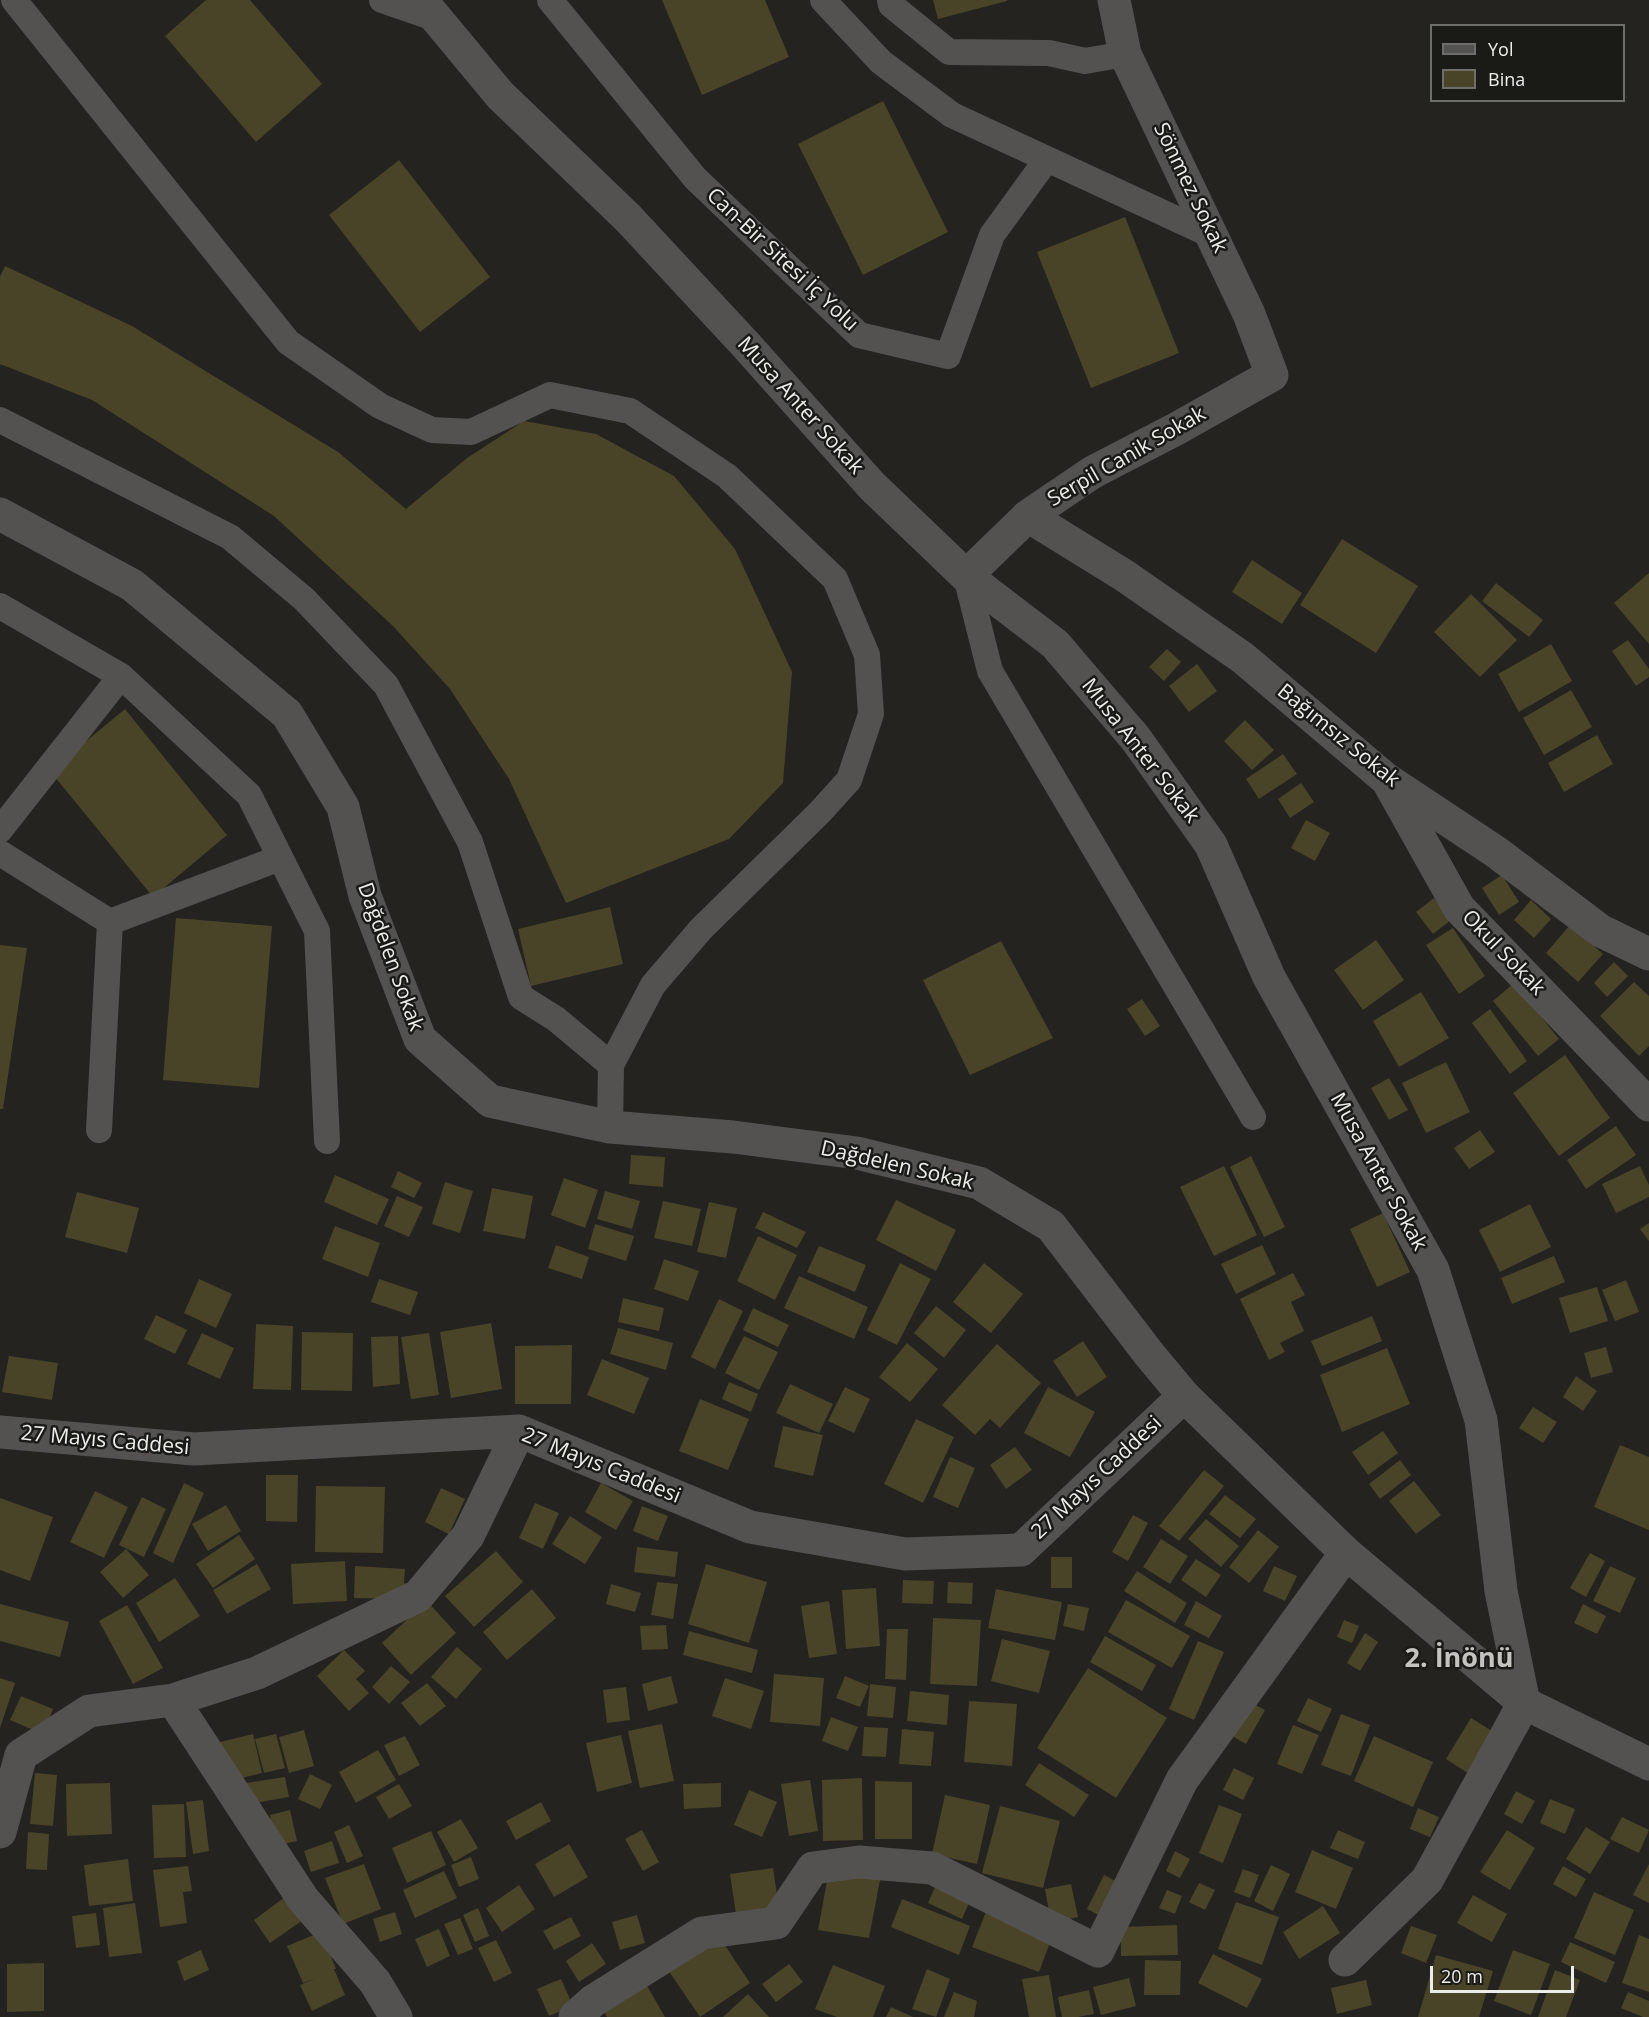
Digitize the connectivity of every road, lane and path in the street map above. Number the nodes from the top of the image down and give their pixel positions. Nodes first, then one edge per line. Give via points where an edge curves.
1 (14, 0) edge
2 (382, 0) edge
3 (550, 0) edge
4 (823, 0) edge
5 (890, 0) edge
6 (1114, 0) edge
7 (429, 9) edge
8 (1125, 54) junction
9 (1047, 159) junction
10 (1212, 236) junction
11 (1272, 375) joint
12 (0, 420) edge
13 (0, 514) edge
14 (1028, 516) junction
15 (966, 576) junction
16 (0, 606) edge
17 (121, 676) junction
18 (1386, 779) junction
19 (0, 830) edge
20 (0, 853) edge
21 (280, 858) junction
22 (110, 922) junction
23 (1649, 954) edge
24 (611, 1065) junction
25 (1649, 1105) edge
26 (1253, 1117) dead end
27 (610, 1127) junction
28 (99, 1130) dead end
29 (327, 1141) dead end
30 (1184, 1396) junction
31 (519, 1431) junction
32 (0, 1432) edge
33 (1346, 1553) junction
34 (172, 1700) junction
35 (1524, 1703) junction
36 (1649, 1764) edge
37 (0, 1832) edge
38 (1345, 1960) dead end
39 (396, 2017) edge
40 (575, 2017) edge

1 - 24 lane via 288,342 380,406 432,430 471,432 550,395 630,411 727,476 834,579 867,655 871,714 849,780 700,929 653,985
2 - 7 lane
3 - 9 lane, Can-Bir Sitesi İç Yolu via 695,178 859,335 948,356 992,235
4 - 9 lane via 881,62 952,115
5 - 8 lane via 891,5 948,52 1049,53 1085,61
6 - 8 street, Sönmez Sokak
7 - 15 street, Musa Anter Sokak via 500,95 628,218 872,486
8 - 10 street, Sönmez Sokak
9 - 10 lane
10 - 11 street, Sönmez Sokak via 1249,314
11 - 14 street, Serpil Canik Sokak via 1093,472
12 - 24 lane via 230,537 304,599 386,685 470,842 521,997 556,1019
13 - 27 street, Dağdelen Sokak via 132,585 287,714 343,807 365,896 420,1039 490,1101
14 - 15 street, Serpil Canik Sokak
14 - 18 street, Bağımsız Sokak via 1125,576 1243,658
15 - 26 lane via 990,671
15 - 35 street, Musa Anter Sokak via 1055,644 1136,739 1211,844 1269,977 1433,1270 1481,1420 1501,1591
16 - 17 lane
17 - 19 lane
17 - 21 lane via 249,795
18 - 23 street, Bağımsız Sokak via 1496,852 1601,931
18 - 25 street, Okul Sokak via 1459,908
20 - 22 lane
21 - 22 lane
21 - 29 lane via 317,931
22 - 28 lane
24 - 27 lane
27 - 30 street, Dağdelen Sokak via 857,1153 979,1183 1051,1226
30 - 31 street, 27 Mayıs Caddesi via 1021,1550 905,1554 750,1527
30 - 33 street
31 - 32 street, 27 Mayıs Caddesi via 194,1449
31 - 34 street via 468,1536 418,1596 257,1673
33 - 35 street
33 - 40 street via 1182,1780 1098,1951 932,1868 860,1862 813,1869 776,1923 702,1933 593,2001
34 - 37 street via 89,1711 21,1755
34 - 39 street via 303,1899 375,1982
35 - 36 street
35 - 38 street via 1427,1880

